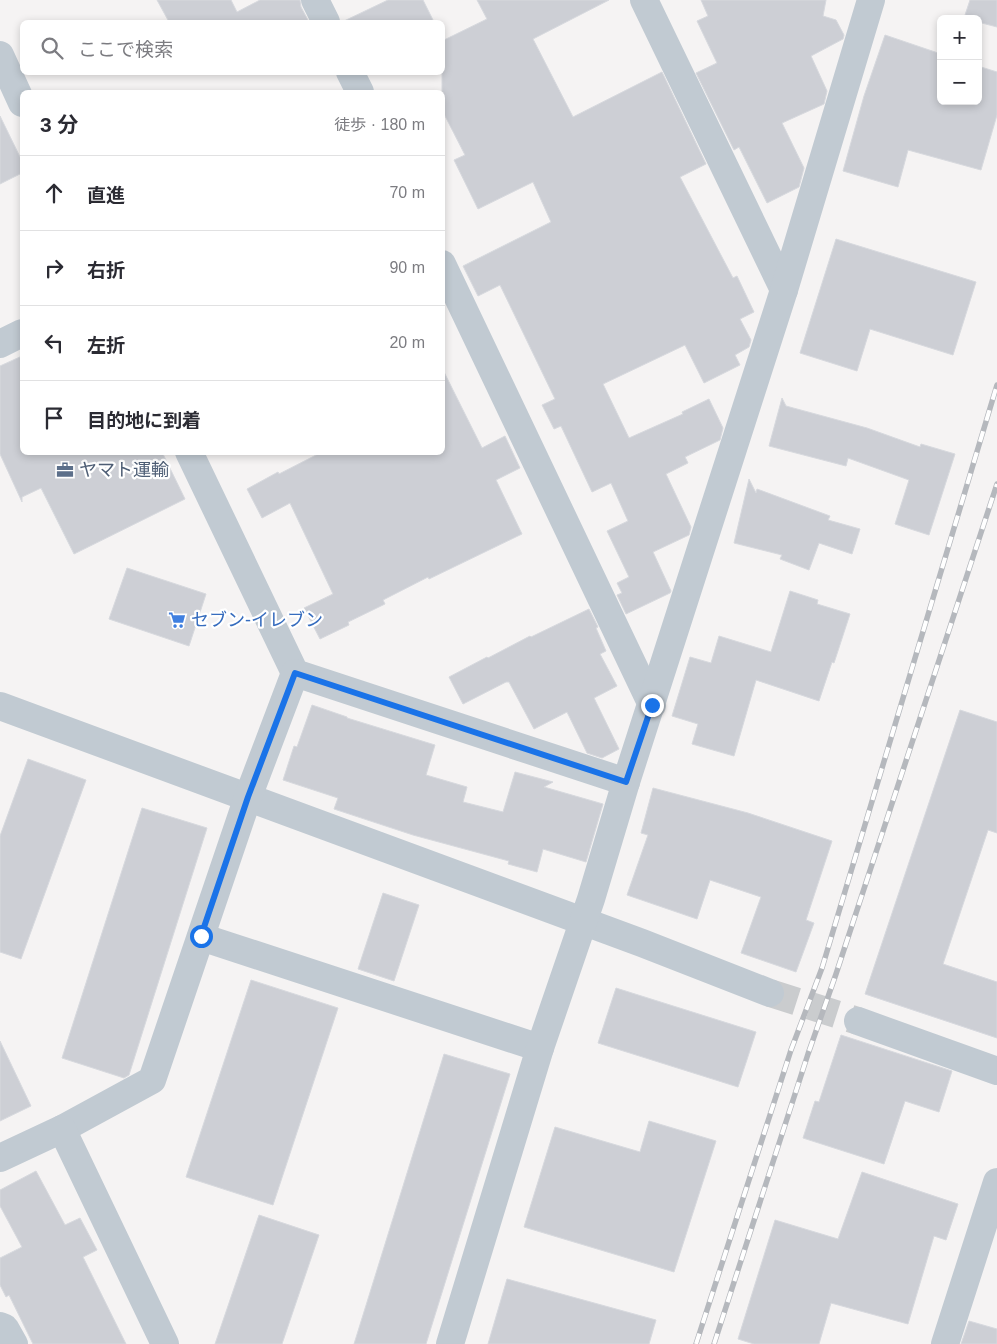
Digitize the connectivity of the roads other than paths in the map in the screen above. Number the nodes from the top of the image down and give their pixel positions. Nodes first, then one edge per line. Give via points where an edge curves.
1 (315, 0) edge
2 (644, 0) edge
3 (871, 0) edge
4 (325, 20) edge
5 (0, 55) edge
6 (352, 75) edge
7 (359, 90) edge
8 (20, 99) edge
9 (445, 270) edge
10 (784, 290) junction
11 (20, 334) edge
12 (0, 344) edge
13 (190, 455) edge
14 (295, 673) junction
15 (652, 705) junction
16 (0, 706) edge
17 (626, 782) junction
18 (248, 797) junction
19 (201, 936) junction
20 (770, 993) tunnel mouth
21 (858, 1021) tunnel mouth
22 (540, 1048) junction
23 (997, 1071) edge
24 (62, 1129) junction
25 (0, 1158) edge
26 (997, 1182) edge
27 (0, 1326) edge
28 (14, 1344) edge
29 (165, 1344) edge
30 (450, 1344) edge
31 (945, 1344) edge

1 - 4 street
2 - 10 street
3 - 10 street
5 - 8 street
6 - 7 street
9 - 15 street
10 - 15 street
11 - 12 street
13 - 14 street
14 - 17 street
14 - 18 street
15 - 17 street
16 - 18 street
17 - 22 street
18 - 19 street
18 - 20 street
19 - 22 street
19 - 24 street via 152,1080
21 - 23 street
22 - 30 street
24 - 25 street
24 - 29 street
26 - 31 street
27 - 28 street via 5,1328

